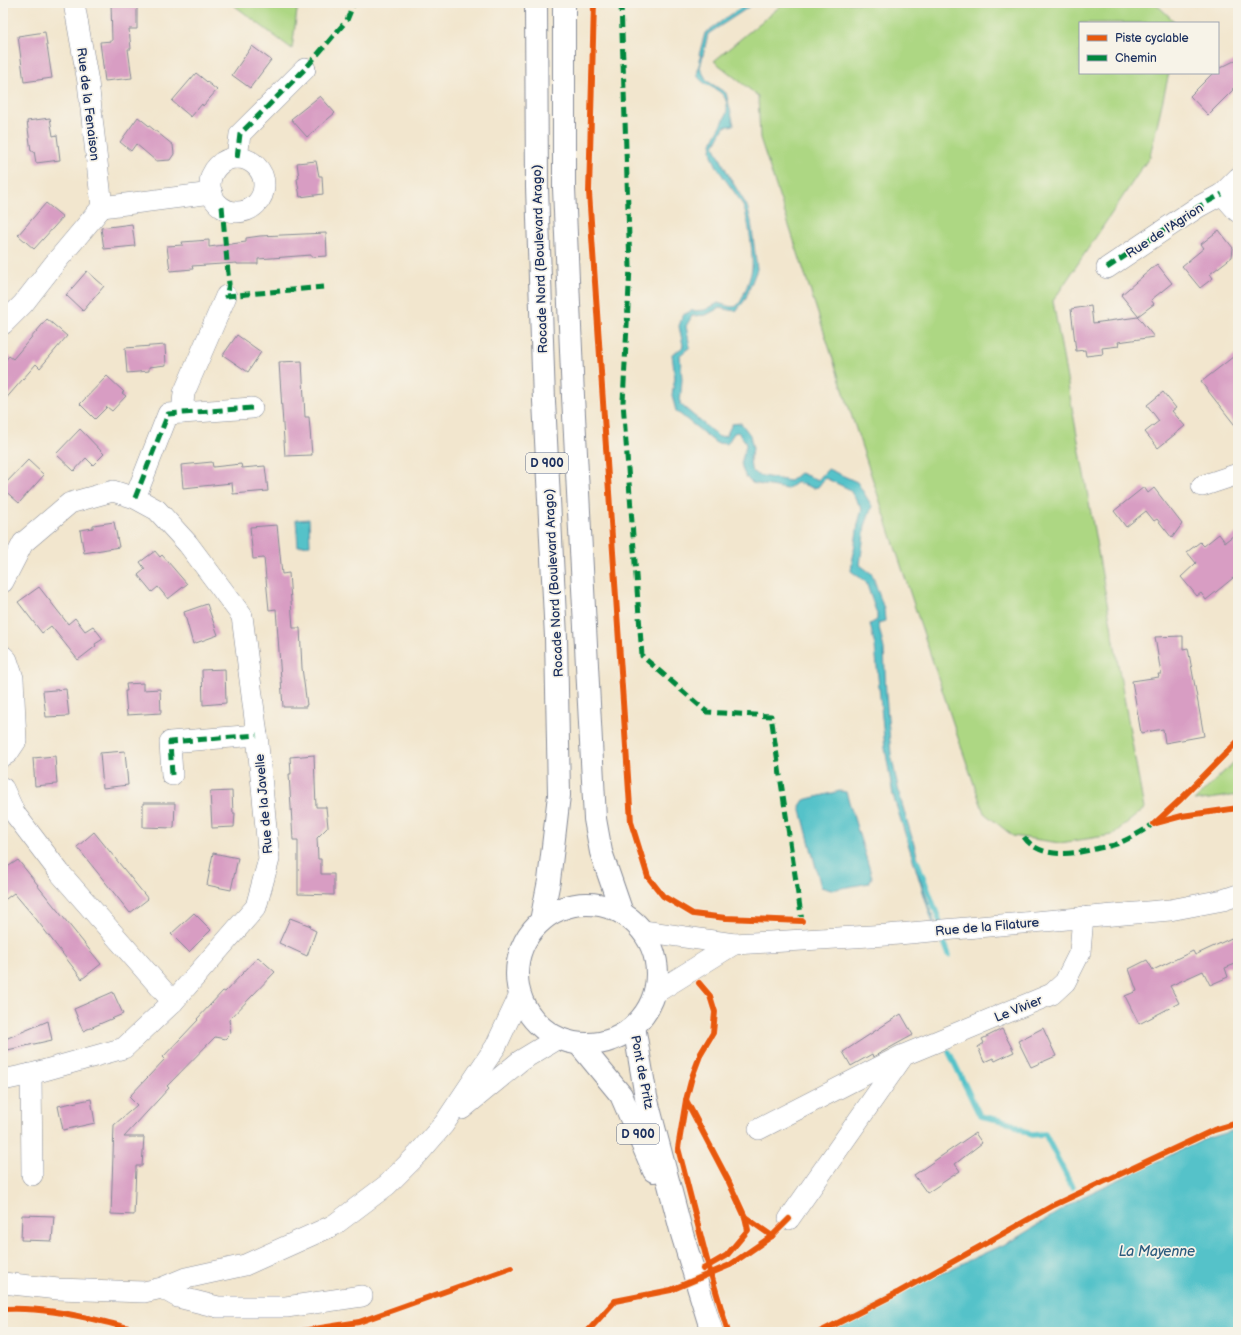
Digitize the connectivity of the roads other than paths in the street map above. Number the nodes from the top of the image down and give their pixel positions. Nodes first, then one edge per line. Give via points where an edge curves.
1 (74, 3) edge
2 (536, 3) edge
3 (564, 3) edge
4 (305, 69) dead end
5 (237, 158) junction
6 (1238, 178) edge
7 (212, 193) junction
8 (1222, 194) junction
9 (102, 207) junction
10 (1238, 212) edge
11 (1107, 268) dead end
12 (226, 296) dead end
13 (3, 324) edge
14 (252, 408) dead end
15 (182, 413) junction
16 (1238, 474) edge
17 (1202, 486) dead end
18 (135, 498) junction
19 (3, 582) edge
20 (3, 656) edge
21 (257, 735) junction
22 (3, 756) edge
23 (172, 775) dead end
24 (3, 788) edge
25 (1238, 895) edge
26 (622, 913) junction
27 (1083, 917) junction
28 (541, 921) junction
29 (643, 931) junction
30 (734, 944) junction
31 (655, 993) junction
32 (520, 995) junction
33 (173, 1002) junction
34 (634, 1026) junction
35 (568, 1041) junction
36 (904, 1055) junction
37 (31, 1074) junction
38 (3, 1080) edge
39 (444, 1124) junction
40 (759, 1129) dead end
41 (32, 1175) dead end
42 (789, 1219) dead end
43 (682, 1234) junction
44 (3, 1283) edge
45 (162, 1288) junction
46 (362, 1296) dead end
47 (712, 1332) edge

1 - 9 street, Rue de la Fenaison via 88,82
2 - 28 main road, Rocade Nord (Boulevard Arago) / D 900 via 537,195 556,636 559,795 549,880
3 - 26 main road, D 900 via 564,188 595,819 600,852
4 - 5 street via 240,134
5 - 7 street via 229,159 215,169 211,181
5 - 7 street via 246,159 260,171 264,188 261,197 255,204 239,211 222,206
6 - 8 street, Rue de l'Agrion
7 - 9 street
8 - 10 street
8 - 11 street, Rue de l'Agrion via 1198,207
9 - 13 street via 24,304
12 - 15 street via 184,393
14 - 15 street
15 - 18 street via 168,414
16 - 17 street
18 - 19 street, Rue de la Javelle via 113,491 70,503 23,543
18 - 21 street, Rue de la Javelle via 157,510 188,544 242,616
20 - 22 street via 8,660 13,678 16,741
21 - 23 street via 170,742
21 - 33 street, Rue de la Javelle via 269,859 256,907
24 - 33 street via 15,814 60,872
25 - 27 street, Rue de la Filature via 1170,910
26 - 28 main road via 602,905 580,904 559,909
26 - 29 main road
27 - 30 street, Rue de la Filature via 887,935
27 - 36 street, Le Vivier via 1080,952 1065,982 1052,994
28 - 32 main road via 528,936 519,955 516,975
29 - 30 street, Rue de la Filature
29 - 31 main road via 653,950 657,971
30 - 31 street, Rue de la Filature
31 - 34 main road via 647,1011
32 - 35 main road via 528,1013 541,1028
32 - 39 street via 496,1046
33 - 37 street, Rue de la Javelle via 124,1048
34 - 35 main road via 617,1038 598,1044
34 - 43 main road, Pont de Pritz / D 900 via 646,1097
35 - 39 street via 520,1061
35 - 43 main road, Pont de Pritz / D 900 via 621,1095
36 - 40 street, Le Vivier
36 - 42 street
37 - 38 street, Rue de la Javelle
37 - 41 street
39 - 45 street via 387,1185 334,1225 245,1265 186,1278
43 - 47 main road, Pont de Pritz / D 900
44 - 45 street via 119,1292 144,1292
45 - 46 street via 178,1297 218,1307 286,1307

